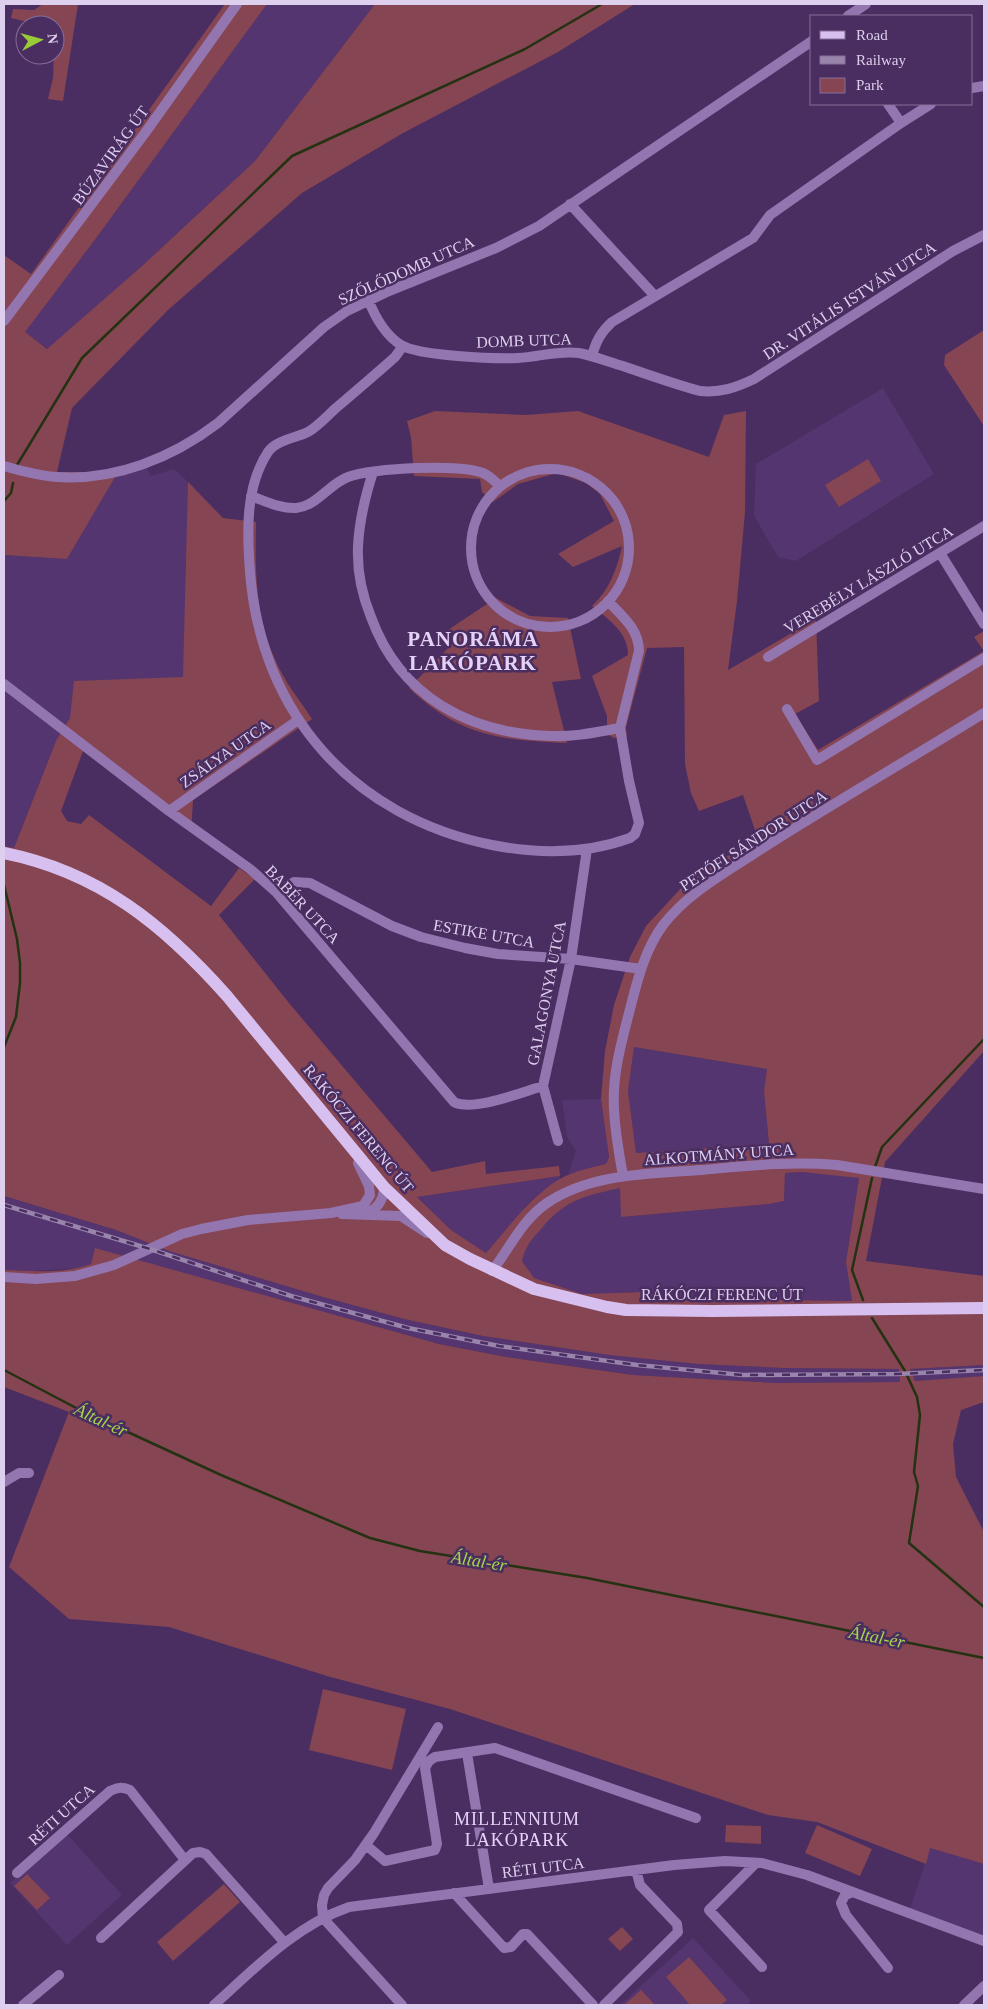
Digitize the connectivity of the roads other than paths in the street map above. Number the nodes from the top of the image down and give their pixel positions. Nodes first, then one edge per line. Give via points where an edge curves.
1 (237, 4) edge
2 (866, 4) edge
3 (850, 15) edge
4 (810, 42) edge
5 (889, 105) edge
6 (929, 105) edge
7 (901, 123) junction
8 (570, 204) junction
9 (984, 236) edge
10 (654, 295) junction
11 (368, 299) junction
12 (4, 321) edge
13 (402, 346) junction
14 (592, 356) junction
15 (730, 389) joint
16 (4, 466) edge
17 (373, 472) junction
18 (500, 486) junction
19 (252, 496) junction
20 (984, 526) edge
21 (940, 553) junction
22 (608, 601) junction
23 (984, 624) edge
24 (768, 657) dead end
25 (984, 658) edge
26 (4, 684) edge
27 (787, 709) dead end
28 (984, 713) edge
29 (298, 720) junction
30 (620, 728) junction
31 (169, 811) junction
32 (587, 849) junction
33 (4, 853) edge
34 (276, 892) junction
35 (571, 959) junction
36 (641, 969) junction
37 (543, 1086) junction
38 (332, 1122) junction
39 (558, 1141) dead end
40 (623, 1176) junction
41 (984, 1189) edge
42 (384, 1192) junction
43 (363, 1206) junction
44 (331, 1213) junction
45 (357, 1216) junction
46 (445, 1245) junction
47 (492, 1271) junction
48 (4, 1277) edge
49 (984, 1308) edge
50 (29, 1473) dead end
51 (4, 1482) edge
52 (438, 1726) dead end
53 (467, 1753) junction
54 (696, 1818) dead end
55 (366, 1845) junction
56 (185, 1860) junction
57 (756, 1863) junction
58 (636, 1870) junction
59 (18, 1873) dead end
60 (489, 1889) junction
61 (853, 1892) junction
62 (454, 1893) junction
63 (323, 1918) junction
64 (101, 1938) dead end
65 (984, 1941) edge
66 (284, 1942) junction
67 (762, 1966) dead end
68 (888, 1968) dead end
69 (59, 1975) dead end
70 (984, 1986) edge
71 (23, 2005) edge
72 (214, 2005) edge
73 (402, 2005) edge
74 (593, 2005) edge
75 (604, 2005) edge
76 (964, 2005) edge

1 - 12 street, BÚZAVIRÁG ÚT
2 - 3 street
4 - 8 street, SZŐLŐDOMB UTCA
5 - 7 street
6 - 7 street
7 - 10 street via 770,215 753,238
8 - 10 street
8 - 11 street, SZŐLŐDOMB UTCA via 520,236
9 - 15 street, DR. VITÁLIS ISTVÁN UTCA via 953,251 754,379
10 - 14 street via 605,328
11 - 13 street, DOMB UTCA via 384,330
11 - 16 street, SZŐLŐDOMB UTCA via 334,319 226,417 171,453 128,470 79,477 56,477
13 - 14 street, DOMB UTCA via 420,352 461,356 518,358 565,352
13 - 19 street via 395,357 313,428 271,449 257,476
14 - 15 street, DOMB UTCA via 700,391
17 - 18 street via 434,468 476,471
17 - 19 street via 344,479 310,504 299,507 275,505
17 - 30 street via 359,531 360,582 375,628 403,674 444,708 470,721 501,730 535,736 562,736
18 - 22 street via 528,472 553,468 585,476 612,498 623,518 629,547 624,576
18 - 22 street via 482,508 471,539 475,573 490,600 515,619 545,627 583,620
19 - 29 street via 248,554 261,640 280,690
20 - 21 street, VEREBÉLY LÁSZLÓ UTCA
21 - 23 street
21 - 24 street, VEREBÉLY LÁSZLÓ UTCA
22 - 30 street via 632,627 639,643
25 - 27 street via 817,760
26 - 31 street, BABÉR UTCA
28 - 36 street, PETŐFI SÁNDOR UTCA via 778,838 688,899 663,926
29 - 31 street, ZSÁLYA UTCA
29 - 32 street via 326,755 358,786 417,821 456,837 502,847
30 - 32 street via 638,829 630,838
31 - 34 street, BABÉR UTCA via 246,866
32 - 35 street, GALAGONYA UTCA
33 - 38 main road, RÁKÓCZI FERENC ÚT via 57,868 85,880 156,924 221,988
34 - 35 street, ESTIKE UTCA via 289,884 304,882 421,937 498,954
34 - 37 street, BABÉR UTCA via 454,1102 477,1104
35 - 36 street, ESTIKE UTCA
35 - 37 street, GALAGONYA UTCA
36 - 40 street, PETŐFI SÁNDOR UTCA via 617,1067 613,1108
37 - 39 street, GALAGONYA UTCA
38 - 42 main road, RÁKÓCZI FERENC ÚT
38 - 43 street via 364,1171 370,1195
40 - 41 street, ALKOTMÁNY UTCA via 814,1163
40 - 47 street, ALKOTMÁNY UTCA via 578,1188 548,1203 523,1226
42 - 43 street
42 - 45 street via 372,1212
42 - 46 main road, RÁKÓCZI FERENC ÚT
43 - 44 street
44 - 45 street
44 - 48 street via 248,1220 201,1229 182,1234 114,1265 76,1276
45 - 46 street via 401,1216
46 - 47 main road, RÁKÓCZI FERENC ÚT
47 - 49 main road, RÁKÓCZI FERENC ÚT via 550,1294 626,1310
50 - 51 street via 19,1473
52 - 55 street
53 - 54 street via 496,1748
53 - 55 street via 434,1756 426,1768 437,1844 435,1850 385,1860
53 - 60 street
55 - 63 street via 328,1888 322,1905
56 - 59 street, RÉTI UTCA via 130,1790 124,1787 110,1790
56 - 64 street
56 - 66 street via 193,1853 206,1854
57 - 58 street, RÉTI UTCA via 725,1861
57 - 61 street, RÉTI UTCA via 807,1875
57 - 67 street via 709,1910
58 - 60 street, RÉTI UTCA
58 - 75 street via 640,1885 677,1924 678,1932
60 - 62 street, RÉTI UTCA
61 - 65 street, RÉTI UTCA
61 - 68 street via 845,1895 841,1903 846,1915
62 - 63 street, RÉTI UTCA via 349,1907
62 - 74 street via 504,1948 511,1947 523,1934 527,1934
63 - 66 street, RÉTI UTCA
63 - 73 street
66 - 72 street, RÉTI UTCA
69 - 71 street
70 - 76 street

